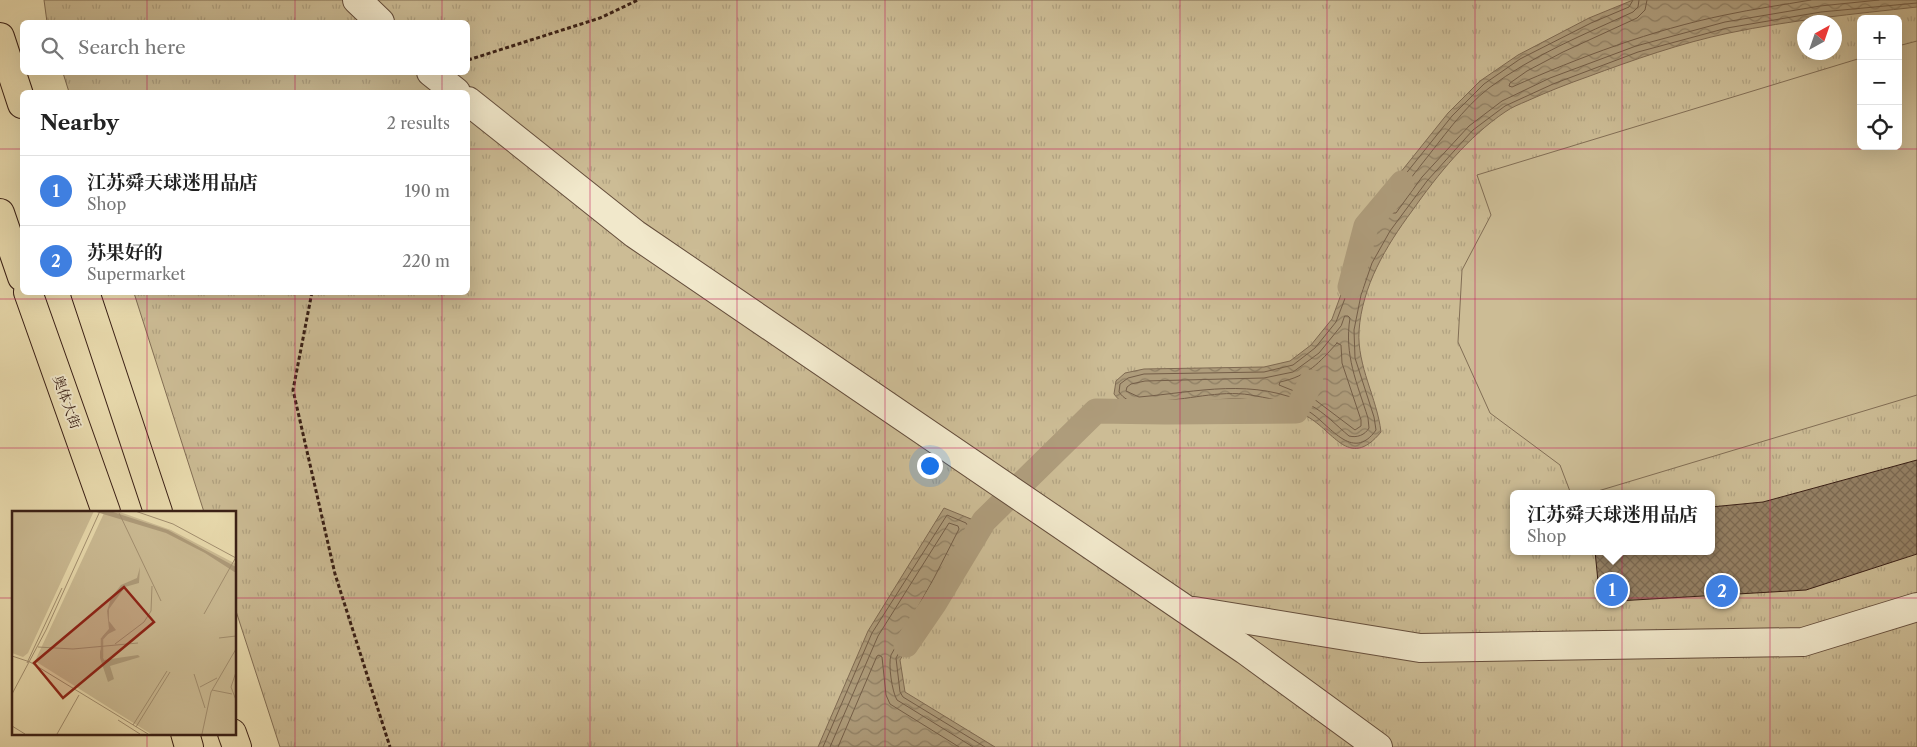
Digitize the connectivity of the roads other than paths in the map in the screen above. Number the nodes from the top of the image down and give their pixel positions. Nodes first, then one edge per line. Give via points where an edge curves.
1 (357, 0) edge
2 (378, 20) edge
3 (0, 37) edge
4 (435, 75) edge
5 (454, 90) edge
6 (20, 98) edge
7 (470, 103) edge
8 (0, 214) edge
9 (20, 271) edge
10 (29, 295) edge
11 (86, 295) edge
12 (106, 511) edge
13 (158, 511) edge
14 (1917, 607) edge
15 (1184, 609) junction
16 (184, 734) edge
17 (232, 734) edge
18 (189, 747) edge
19 (237, 747) edge
20 (1378, 747) edge

1 - 2 lane
3 - 6 main road
4 - 5 lane
7 - 15 lane via 635,234
8 - 9 main road
10 - 12 main road, 奥体大街
11 - 13 main road
14 - 15 lane via 1803,642 1420,648
15 - 20 lane
16 - 18 main road
17 - 19 main road

